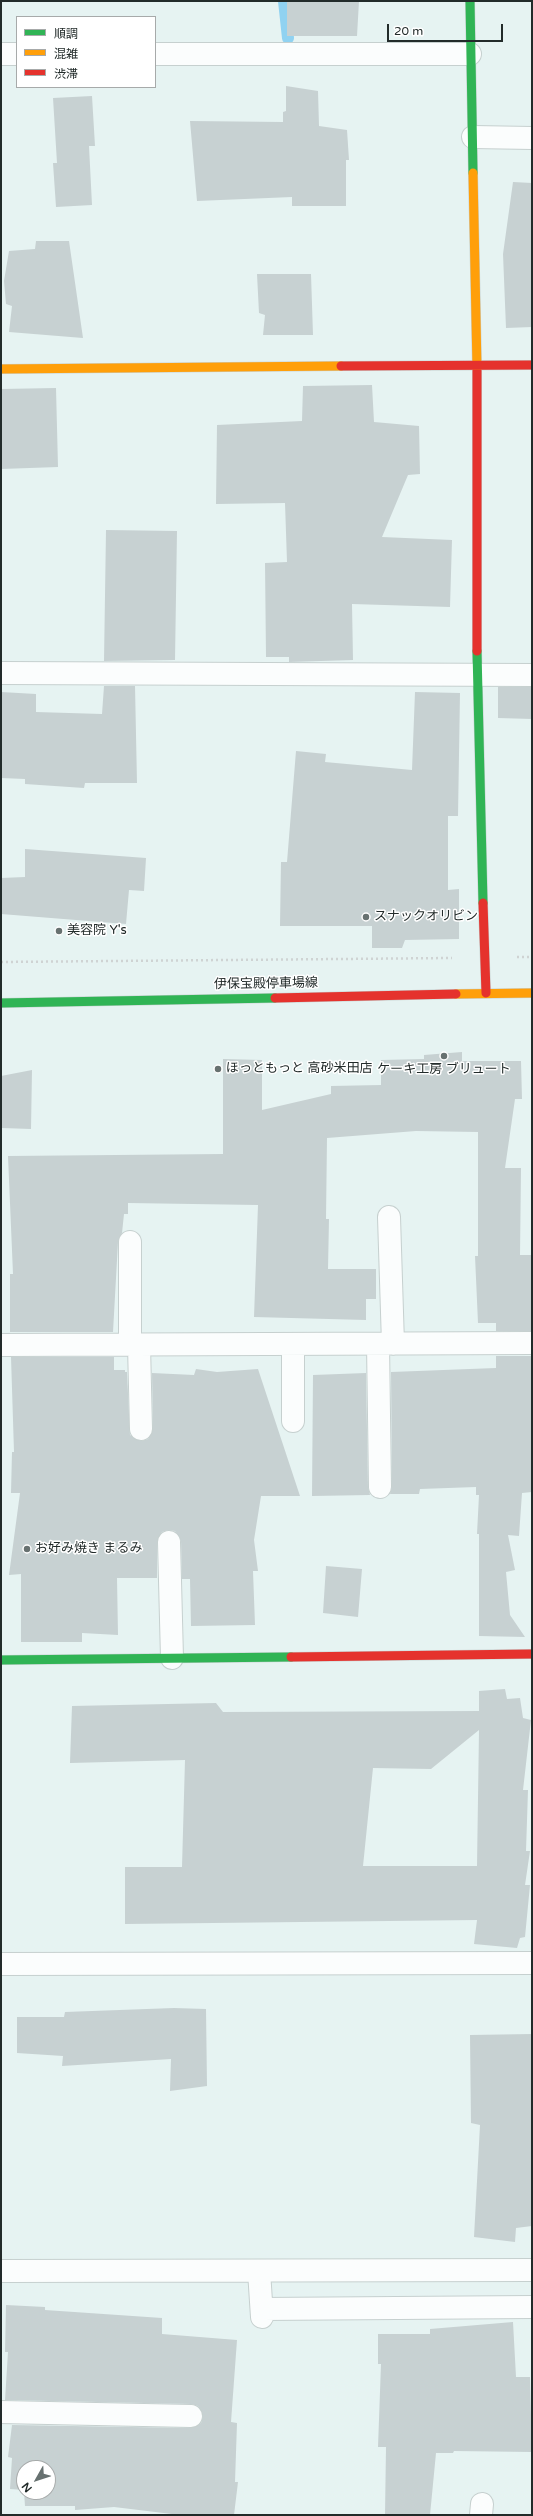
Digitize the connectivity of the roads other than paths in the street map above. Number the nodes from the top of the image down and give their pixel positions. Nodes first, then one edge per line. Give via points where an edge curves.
1 (470, 1) edge
2 (1, 54) edge
3 (16, 54) edge
4 (156, 54) edge
5 (470, 54) junction
6 (473, 137) junction
7 (532, 138) edge
8 (532, 365) edge
9 (477, 366) junction
10 (1, 369) edge
11 (1, 674) edge
12 (532, 675) edge
13 (477, 676) junction
14 (486, 993) junction
15 (532, 993) edge
16 (1, 1003) edge
17 (389, 1217) dead end
18 (130, 1242) dead end
19 (293, 1344) junction
20 (386, 1344) junction
21 (532, 1344) edge
22 (1, 1345) edge
23 (135, 1345) junction
24 (293, 1422) dead end
25 (141, 1430) dead end
26 (380, 1487) dead end
27 (169, 1542) dead end
28 (532, 1654) edge
29 (172, 1658) junction
30 (1, 1660) edge
31 (532, 1963) edge
32 (1, 1964) edge
33 (532, 2270) edge
34 (1, 2271) edge
35 (259, 2271) junction
36 (532, 2307) edge
37 (1, 2412) edge
38 (191, 2416) dead end

1 - 5 street
2 - 3 street
4 - 5 street
5 - 6 street
6 - 7 street
6 - 9 street
8 - 9 street
9 - 10 street
9 - 13 street
11 - 13 street
12 - 13 street
13 - 14 street
14 - 15 street, 伊保宝殿停車場線
14 - 16 street, 伊保宝殿停車場線
17 - 20 street
18 - 23 street
19 - 20 street
19 - 23 street
19 - 24 street
20 - 21 street
20 - 26 street
22 - 23 street
23 - 25 street
27 - 29 street
28 - 29 street
29 - 30 street
31 - 32 street
33 - 35 street
34 - 35 street
35 - 36 street via 262,2313
37 - 38 street

